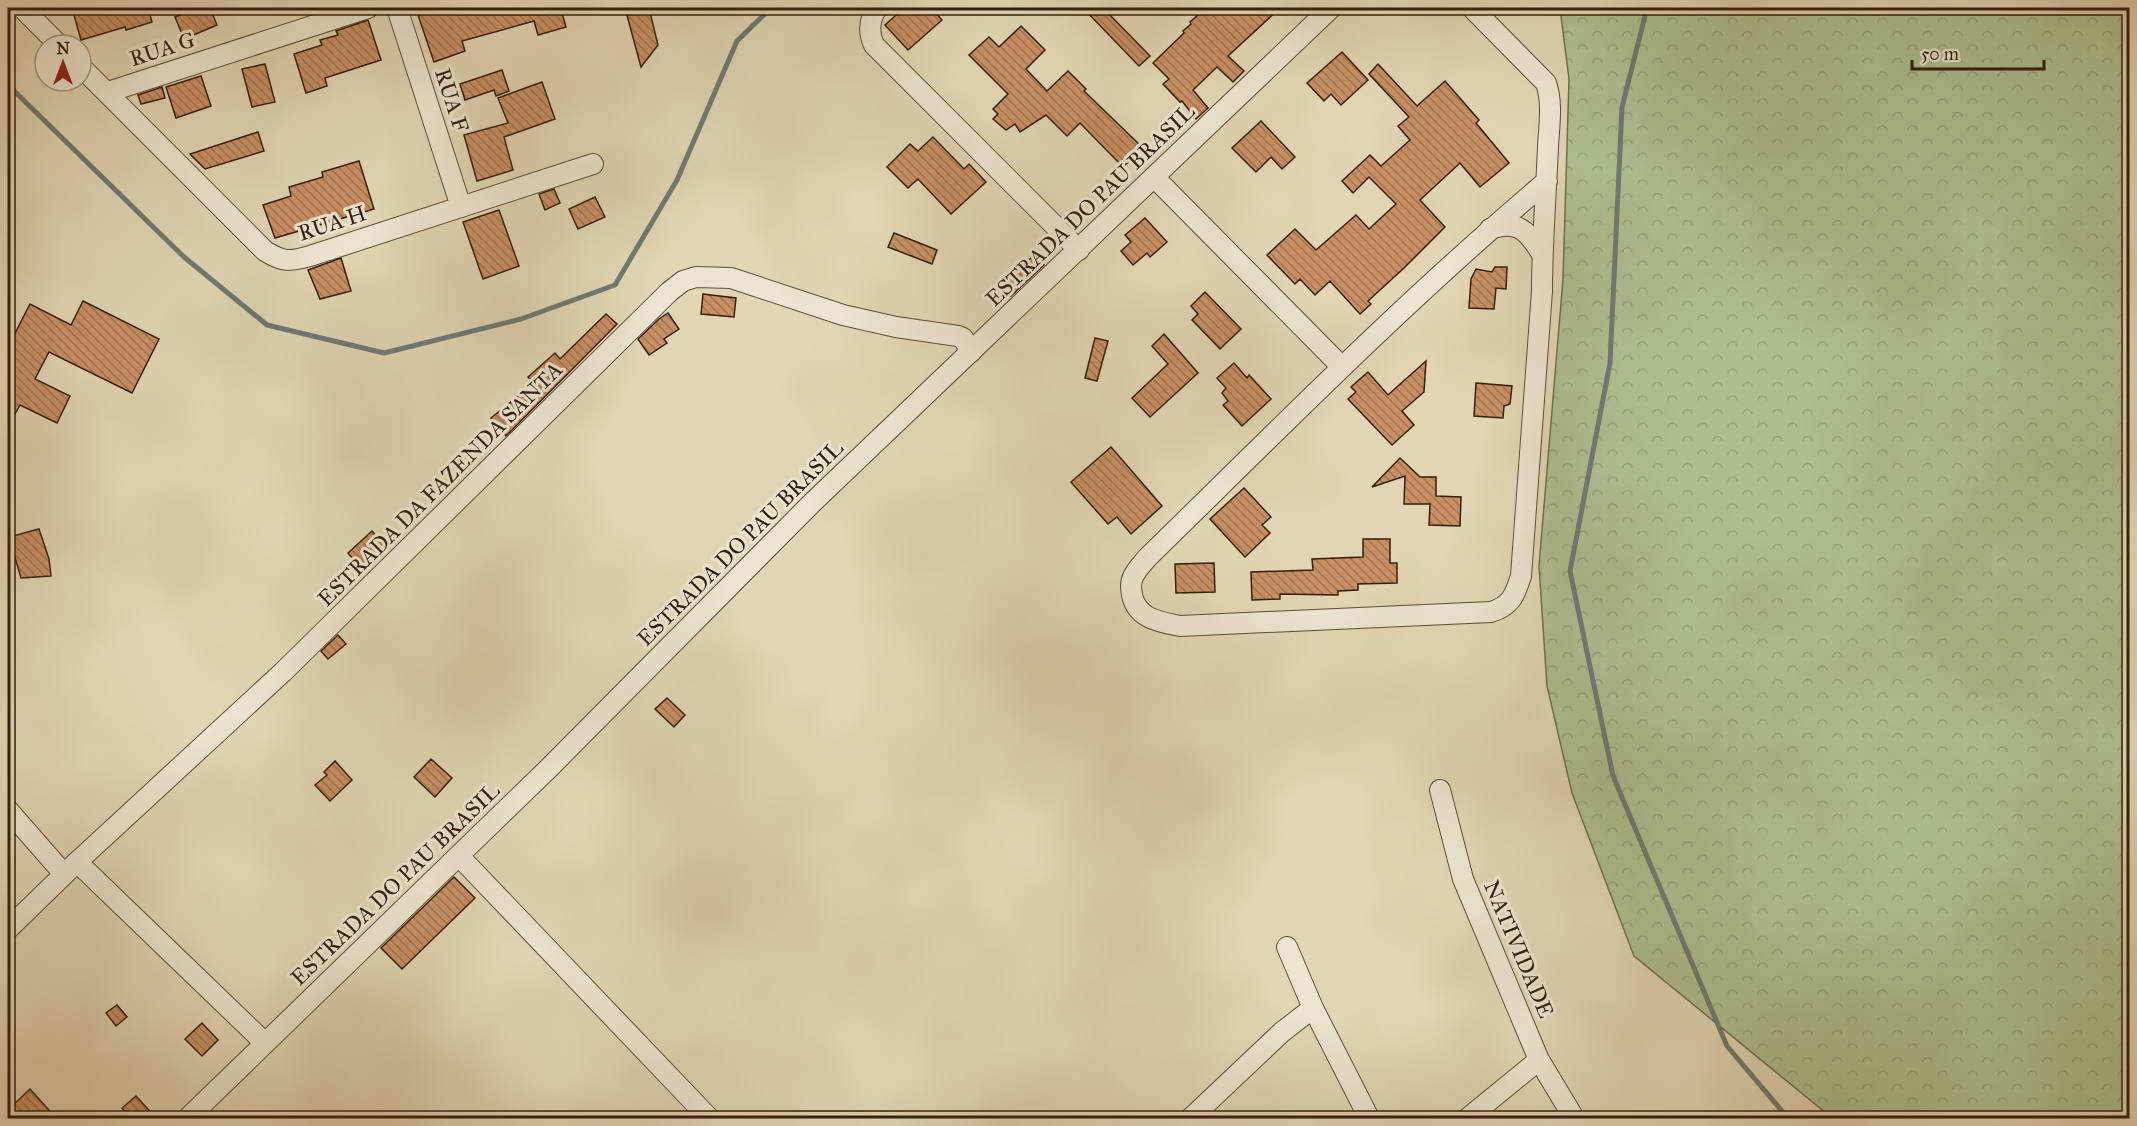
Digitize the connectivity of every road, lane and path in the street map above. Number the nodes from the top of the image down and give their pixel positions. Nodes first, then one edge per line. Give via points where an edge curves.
1 (22, 8) edge
2 (368, 8) edge
3 (397, 8) edge
4 (877, 8) edge
5 (1331, 8) edge
6 (1472, 8) edge
7 (47, 33) edge
8 (93, 78) edge
9 (108, 92) junction
10 (593, 164) dead end
11 (1154, 177) junction
12 (1546, 181) junction
13 (460, 207) junction
14 (1490, 229) junction
15 (1079, 250) junction
16 (1542, 254) junction
17 (971, 352) junction
18 (1342, 367) junction
19 (1440, 790) dead end
20 (8, 810) edge
21 (459, 856) junction
22 (71, 868) junction
23 (8, 930) edge
24 (1287, 947) dead end
25 (1313, 1008) junction
26 (265, 1043) junction
27 (1539, 1060) junction
28 (188, 1119) edge
29 (709, 1119) edge
30 (1191, 1119) edge
31 (1369, 1119) edge
32 (1468, 1119) edge
33 (1574, 1119) edge

1 - 7 street
2 - 9 street, RUA G
3 - 13 street, RUA F
4 - 15 street via 870,30 874,45
5 - 11 street, ESTRADA DO PAU BRASIL
6 - 12 street via 1546,83 1550,93
8 - 9 street, RUA H
9 - 13 street, RUA H via 265,251 278,259 291,261 310,256
10 - 13 street, RUA H
11 - 15 street, ESTRADA DO PAU BRASIL
11 - 18 street
12 - 14 street
12 - 16 street
14 - 16 street via 1504,224 1520,228
14 - 18 street
15 - 17 street, ESTRADA DO PAU BRASIL
16 - 18 street via 1521,576 1510,603 1491,612 1180,626 1142,614 1134,604 1131,589 1132,579 1147,558
17 - 21 street, ESTRADA DO PAU BRASIL via 813,502
17 - 22 street, ESTRADA DA FAZENDA SANTA via 958,336 843,315 731,278 709,276 683,281 284,672
19 - 27 street, NATIVIDADE via 1463,879
20 - 22 street
21 - 26 street, ESTRADA DO PAU BRASIL
21 - 29 street
22 - 23 street, ESTRADA DA FAZENDA SANTA
22 - 26 street
24 - 25 street
25 - 30 street via 1282,1032
25 - 31 street
26 - 28 street, ESTRADA DO PAU BRASIL
27 - 32 street
27 - 33 street, NATIVIDADE

